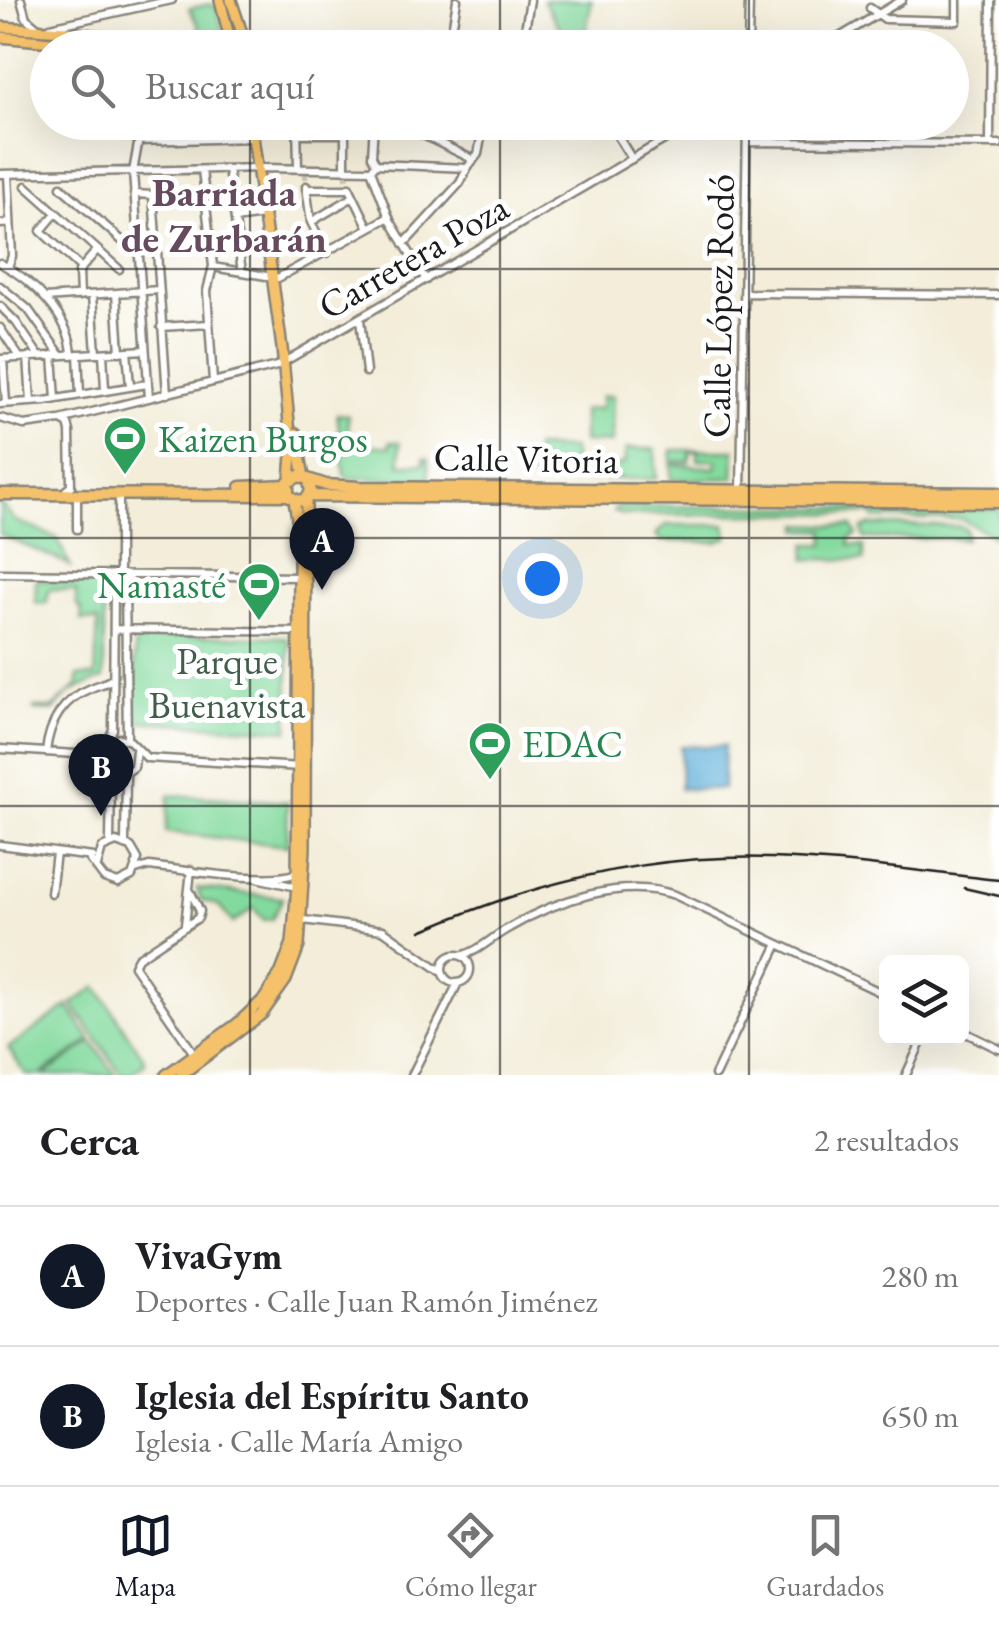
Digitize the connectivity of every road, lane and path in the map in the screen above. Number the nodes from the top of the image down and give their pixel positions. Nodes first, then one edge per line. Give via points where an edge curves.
1 (21, 0) edge
2 (172, 0) edge
3 (220, 0) edge
4 (231, 0) edge
5 (457, 0) edge
6 (530, 0) edge
7 (749, 0) edge
8 (902, 0) edge
9 (957, 0) edge
10 (991, 0) edge
11 (870, 4) edge
12 (878, 14) junction
13 (26, 18) junction
14 (90, 18) junction
15 (868, 20) junction
16 (5, 28) edge
17 (42, 29) junction
18 (51, 30) edge
19 (84, 30) edge
20 (227, 30) edge
21 (240, 30) edge
22 (452, 30) edge
23 (525, 30) edge
24 (748, 30) edge
25 (852, 30) edge
26 (0, 37) edge
27 (30, 38) edge
28 (229, 140) edge
29 (253, 140) edge
30 (256, 140) edge
31 (298, 140) edge
32 (344, 140) edge
33 (373, 140) edge
34 (434, 140) edge
35 (481, 140) edge
36 (620, 140) edge
37 (664, 140) edge
38 (138, 141) joint
39 (163, 141) joint
40 (747, 142) joint
41 (990, 144) junction
42 (999, 144) edge
43 (632, 159) junction
44 (469, 166) junction
45 (374, 167) junction
46 (260, 168) junction
47 (228, 169) junction
48 (202, 170) junction
49 (303, 170) junction
50 (345, 170) junction
51 (133, 172) junction
52 (4, 174) edge
53 (26, 186) dead end
54 (61, 187) dead end
55 (350, 191) junction
56 (134, 194) junction
57 (5, 200) edge
58 (56, 213) junction
59 (264, 215) junction
60 (389, 217) junction
61 (234, 219) junction
62 (311, 222) junction
63 (10, 223) junction
64 (0, 224) edge
65 (369, 228) junction
66 (156, 242) junction
67 (404, 244) junction
68 (138, 245) junction
69 (98, 250) junction
70 (327, 252) junction
71 (4, 265) edge
72 (213, 267) junction
73 (81, 268) junction
74 (119, 269) dead end
75 (242, 272) junction
76 (275, 278) junction
77 (426, 280) junction
78 (0, 286) edge
79 (158, 290) junction
80 (141, 291) junction
81 (116, 293) junction
82 (746, 293) junction
83 (92, 294) junction
84 (999, 295) edge
85 (80, 296) junction
86 (44, 298) junction
87 (2, 312) edge
88 (360, 318) junction
89 (209, 324) junction
90 (161, 327) junction
91 (0, 328) edge
92 (162, 338) junction
93 (144, 339) junction
94 (145, 350) junction
95 (123, 352) junction
96 (99, 353) junction
97 (75, 354) junction
98 (57, 355) junction
99 (40, 356) junction
100 (1, 358) edge
101 (24, 358) junction
102 (286, 361) junction
103 (366, 372) dead end
104 (214, 382) junction
105 (147, 385) junction
106 (130, 386) junction
107 (105, 389) junction
108 (166, 389) junction
109 (80, 394) junction
110 (56, 399) junction
111 (146, 399) junction
112 (30, 402) junction
113 (3, 404) edge
114 (87, 414) junction
115 (0, 418) edge
116 (60, 420) junction
117 (70, 431) junction
118 (307, 479) junction
119 (0, 490) edge
120 (74, 490) junction
121 (743, 490) junction
122 (296, 492) junction
123 (999, 492) edge
124 (119, 493) junction
125 (686, 499) junction
126 (756, 500) junction
127 (999, 502) edge
128 (77, 530) dead end
129 (0, 574) edge
130 (303, 574) junction
131 (130, 576) junction
132 (117, 579) junction
133 (114, 630) junction
134 (125, 630) junction
135 (303, 632) junction
136 (113, 678) junction
137 (104, 684) junction
138 (113, 690) junction
139 (302, 725) junction
140 (108, 740) junction
141 (127, 740) junction
142 (100, 748) junction
143 (298, 748) junction
144 (0, 749) edge
145 (136, 750) junction
146 (46, 752) junction
147 (90, 754) junction
148 (147, 758) junction
149 (99, 761) junction
150 (281, 766) junction
151 (134, 767) junction
152 (301, 767) junction
153 (110, 774) junction
154 (126, 774) junction
155 (297, 783) junction
156 (301, 808) junction
157 (110, 843) junction
158 (125, 843) junction
159 (0, 845) edge
160 (56, 853) junction
161 (98, 854) junction
162 (89, 858) junction
163 (137, 858) junction
164 (97, 866) junction
165 (149, 866) junction
166 (136, 870) junction
167 (191, 870) junction
168 (297, 872) junction
169 (255, 877) junction
170 (297, 886) junction
171 (190, 890) junction
172 (51, 893) dead end
173 (187, 908) junction
174 (198, 918) junction
175 (185, 925) junction
176 (303, 926) junction
177 (764, 937) junction
178 (778, 944) junction
179 (478, 950) junction
180 (793, 951) junction
181 (462, 956) junction
182 (771, 958) junction
183 (444, 960) junction
184 (428, 961) junction
185 (470, 965) junction
186 (442, 972) junction
187 (447, 980) junction
188 (458, 983) junction
189 (879, 992) edge
190 (449, 998) junction
191 (969, 1034) edge
192 (920, 1045) edge
193 (999, 1049) edge
194 (195, 1055) junction
195 (166, 1075) edge
196 (181, 1075) edge
197 (412, 1075) edge
198 (715, 1075) edge
199 (906, 1075) edge

1 - 13 street
2 - 14 street
3 - 20 main road
4 - 21 main road
5 - 22 street
6 - 23 street
7 - 24 street
8 - 12 street
9 - 12 street via 957,21 886,20
10 - 41 street
11 - 12 street
11 - 15 street
12 - 15 street
13 - 16 street
13 - 17 street
14 - 17 street
14 - 19 street via 81,24
15 - 25 street
16 - 17 main road
17 - 18 main road
26 - 27 main road
28 - 39 street
29 - 46 main road
30 - 46 main road
31 - 49 street
32 - 50 street
33 - 45 street
34 - 44 street via 470,158
35 - 44 street
36 - 43 street
37 - 43 street, Carretera Poza
38 - 39 street
38 - 51 street
40 - 41 street
40 - 82 street, Calle López Rodó
41 - 42 street
43 - 77 street, Carretera Poza
44 - 45 street
44 - 67 street
45 - 50 street
45 - 60 street
46 - 47 street
46 - 49 street
46 - 59 main road
46 - 76 main road
47 - 48 street
47 - 61 street
48 - 51 street
48 - 72 street
49 - 50 street
51 - 52 street
51 - 56 street
52 - 57 street
53 - 58 street
54 - 68 street via 127,245
55 - 62 street
55 - 62 street via 306,188
55 - 65 street
56 - 66 street via 153,195
56 - 68 street
57 - 63 street
58 - 69 street
58 - 73 street via 42,231
59 - 61 street
59 - 76 main road
60 - 65 street
60 - 67 street
61 - 75 street
62 - 70 street
63 - 64 street
63 - 71 street via 12,256
65 - 70 street
66 - 68 street
66 - 79 street
67 - 77 street
68 - 80 street
69 - 73 street
69 - 74 street
70 - 76 street
71 - 86 street
72 - 75 street
72 - 89 street
73 - 85 street
75 - 76 street
76 - 102 main road
77 - 88 street, Carretera Poza
78 - 98 street via 28,309
79 - 80 street
79 - 90 street
80 - 81 street
80 - 93 street
81 - 83 street
81 - 95 street
82 - 84 street
82 - 121 street, Calle López Rodó
83 - 85 street
83 - 96 street
85 - 86 street
86 - 97 street
87 - 99 street
88 - 102 street, Carretera Poza
88 - 103 street
89 - 90 street
89 - 104 street
90 - 92 street
91 - 101 street
92 - 93 street
92 - 108 street
93 - 94 street
94 - 95 street
94 - 105 street
95 - 96 street
95 - 106 street
96 - 97 street
96 - 107 street
97 - 98 street
97 - 109 street
98 - 99 street
98 - 110 street
99 - 101 street
100 - 101 street
100 - 113 street
101 - 112 street
102 - 104 street, Carretera Poza
102 - 118 main road
102 - 122 main road
104 - 108 street, Carretera Poza
105 - 106 street
105 - 108 street
105 - 111 street
106 - 107 street
107 - 109 street
108 - 111 street, Carretera Poza
109 - 110 street
110 - 112 street
111 - 114 street, Carretera Poza
112 - 113 street
114 - 116 street, Carretera Poza
114 - 117 street
115 - 116 street, Carretera Poza via 24,424
116 - 117 street
117 - 120 street
118 - 121 highway, Calle Vitoria via 360,487
118 - 122 highway
118 - 122 highway, Calle Vitoria
119 - 120 highway, Calle Vitoria
119 - 120 highway, Calle Vitoria
120 - 122 highway, Calle Vitoria
120 - 124 highway, Calle Vitoria
120 - 128 street
121 - 123 highway, Calle Vitoria
121 - 125 street, Calle Vitoria
121 - 126 highway
122 - 124 highway, Calle Vitoria
122 - 125 highway, Calle Vitoria
122 - 130 main road
124 - 132 street
125 - 126 highway, Calle Vitoria
126 - 127 highway, Calle Vitoria
129 - 132 street
130 - 131 street
130 - 135 main road
131 - 132 street
131 - 134 street
132 - 133 street
133 - 134 street
133 - 136 street
134 - 135 street
134 - 141 street
135 - 139 main road
136 - 137 street
136 - 138 street
137 - 138 street
137 - 146 street via 64,707
138 - 140 street
139 - 143 main road
139 - 152 main road
140 - 141 street
140 - 142 street
141 - 145 street
142 - 147 street
142 - 149 street
143 - 150 street
143 - 152 main road
144 - 146 street
145 - 148 street
145 - 151 street
146 - 147 street
147 - 149 street
148 - 150 street
148 - 151 street
149 - 153 street
150 - 152 street
150 - 155 street
151 - 154 street
152 - 155 main road
152 - 156 main road
153 - 154 street
153 - 157 street
154 - 158 street
155 - 156 main road
156 - 168 main road
156 - 176 main road
157 - 158 street
157 - 161 street
158 - 163 street
159 - 160 street
160 - 162 street
160 - 172 street
161 - 162 street
161 - 164 street
162 - 164 street
163 - 165 street
163 - 166 street
164 - 166 street via 114,882 127,881
165 - 166 street
165 - 167 street
167 - 169 street
167 - 171 street
168 - 169 street
168 - 170 main road
169 - 170 street
170 - 176 main road
170 - 176 street
171 - 173 street
171 - 174 street
173 - 174 street
173 - 175 street
174 - 175 street
175 - 194 street via 134,966
176 - 184 street via 379,929
176 - 194 main road via 264,999
176 - 196 main road via 290,973 268,1007
177 - 178 street
177 - 179 street via 675,896 636,889 555,906
177 - 182 street
178 - 180 street
178 - 182 street
179 - 181 street
179 - 185 street
180 - 182 street
180 - 189 street
181 - 183 street
181 - 185 street
182 - 198 street
183 - 184 street
183 - 186 street
184 - 186 street
185 - 188 street
186 - 187 street
187 - 188 street
187 - 190 street
188 - 190 street
190 - 197 street
191 - 193 street
192 - 199 street
194 - 195 main road

